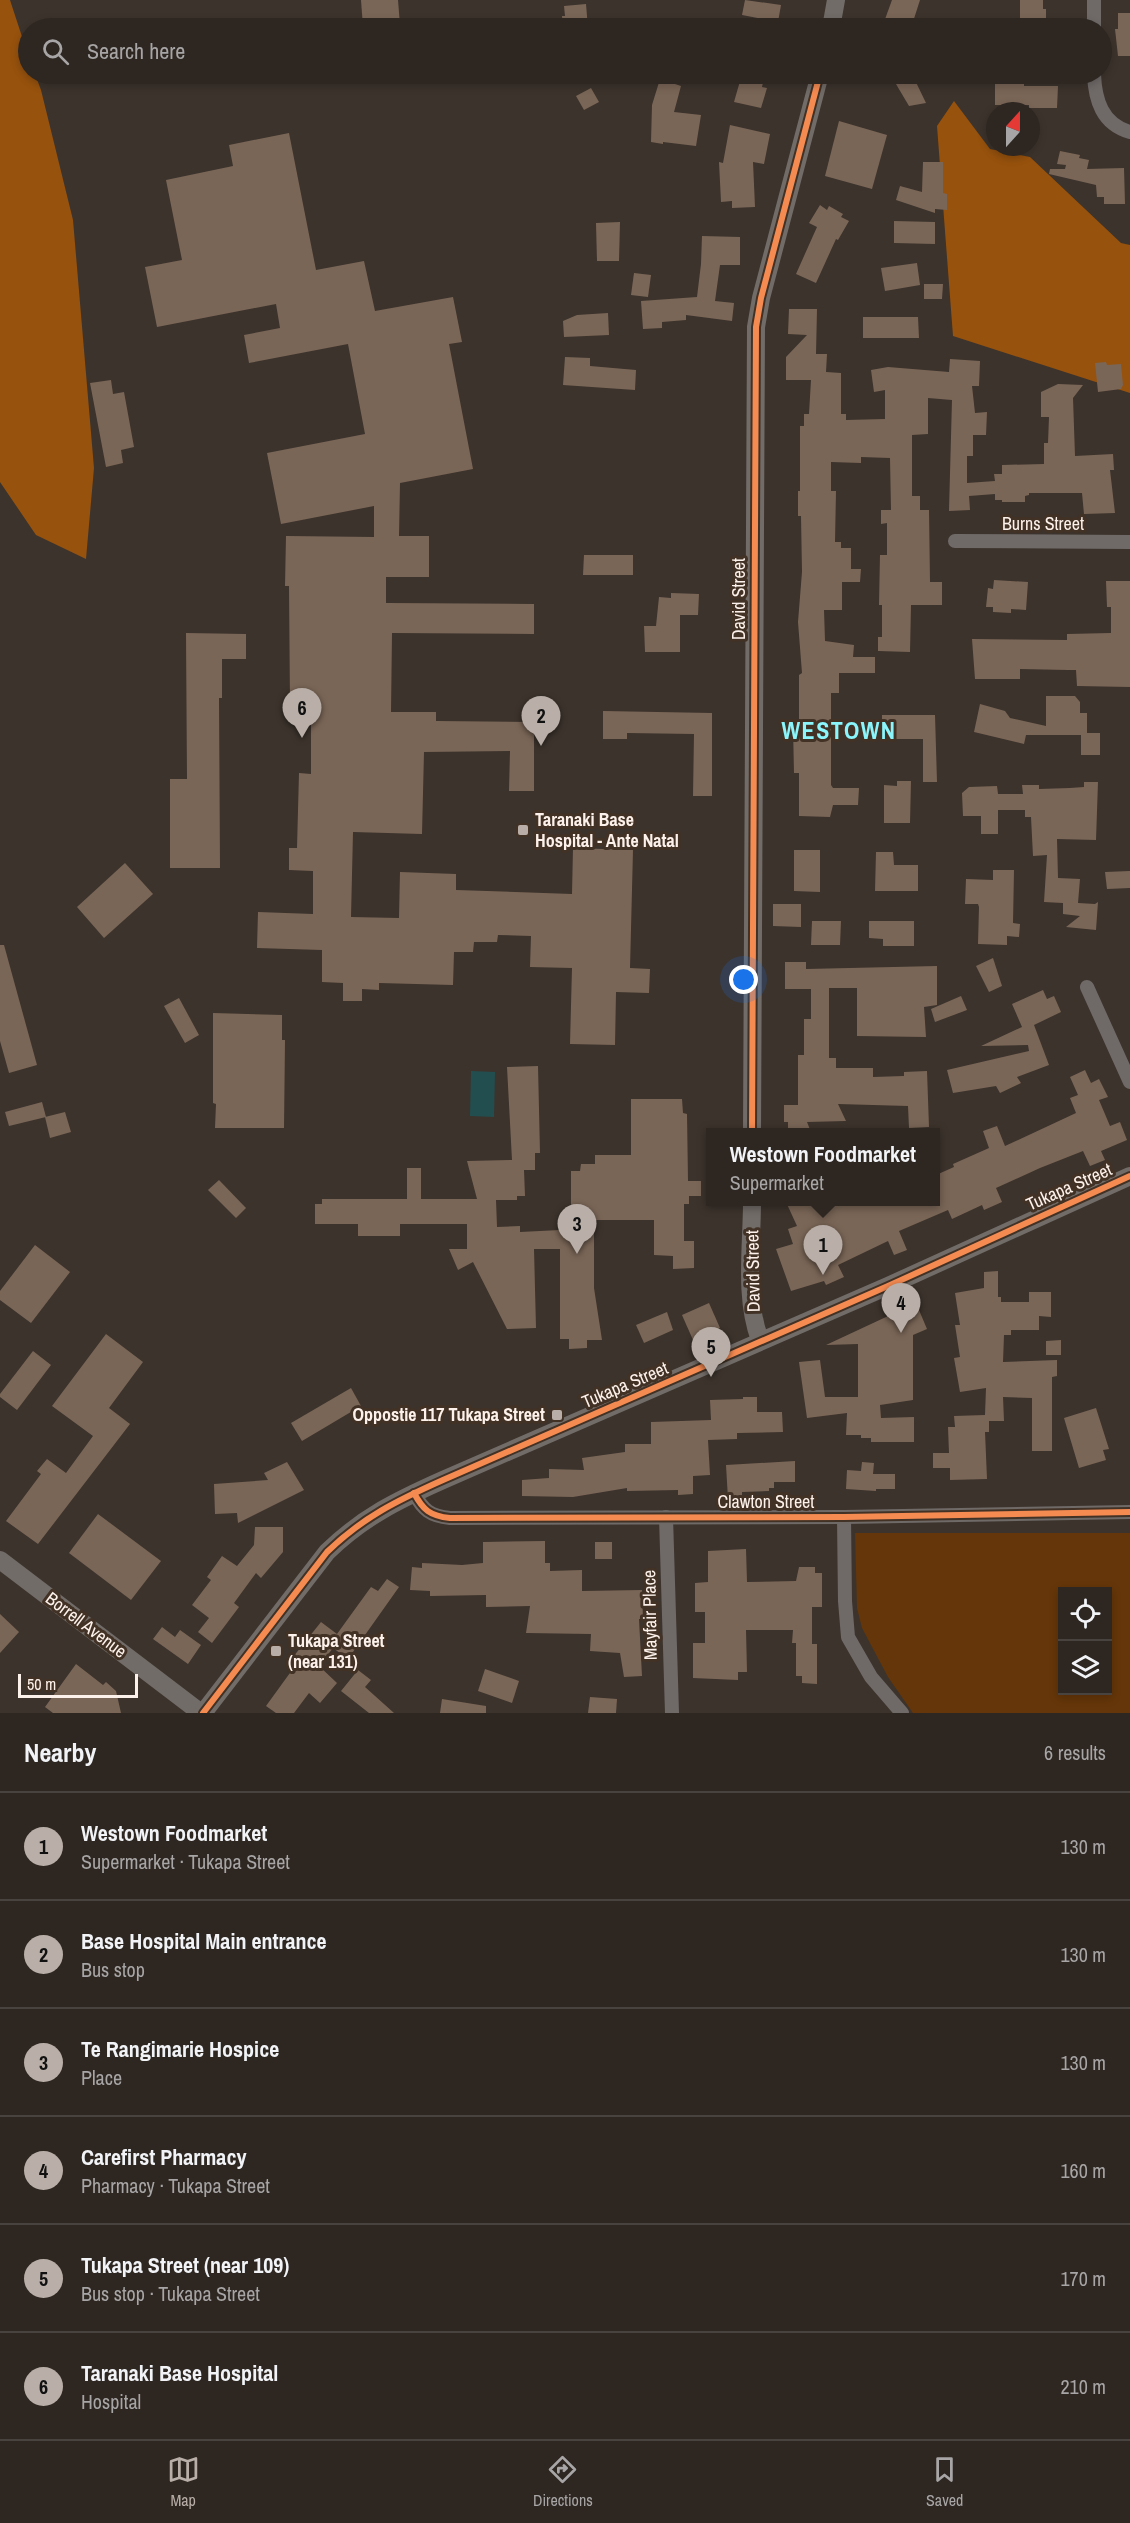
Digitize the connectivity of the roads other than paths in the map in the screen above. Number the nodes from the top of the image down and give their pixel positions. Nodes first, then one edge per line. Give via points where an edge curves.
1 (836, 0) edge
2 (1094, 0) edge
3 (833, 18) edge
4 (1094, 18) edge
5 (817, 84) edge
6 (1096, 84) edge
7 (1130, 132) edge
8 (955, 542) dead end
9 (1130, 543) edge
10 (1087, 987) dead end
11 (1130, 1082) edge
12 (752, 1128) edge
13 (1130, 1176) edge
14 (752, 1206) edge
15 (760, 1340) junction
16 (414, 1493) junction
17 (1130, 1512) edge
18 (844, 1516) junction
19 (666, 1517) junction
20 (0, 1560) edge
21 (202, 1713) edge
22 (672, 1713) edge
23 (902, 1713) edge

1 - 3 street
2 - 4 street
5 - 12 street, David Street via 756,327
6 - 7 street via 1099,107 1115,125
8 - 9 street, Burns Street
10 - 11 street
13 - 15 street, Tukapa Street
14 - 15 street, David Street via 752,1299
15 - 16 street, Tukapa Street
16 - 19 street, Clawton Street via 422,1508 450,1518
16 - 21 street, Tukapa Street via 371,1515 327,1552
17 - 18 street, Clawton Street
18 - 19 street, Clawton Street
18 - 23 street via 848,1637 871,1677
19 - 22 street, Mayfair Place
20 - 21 street, Borrell Avenue

